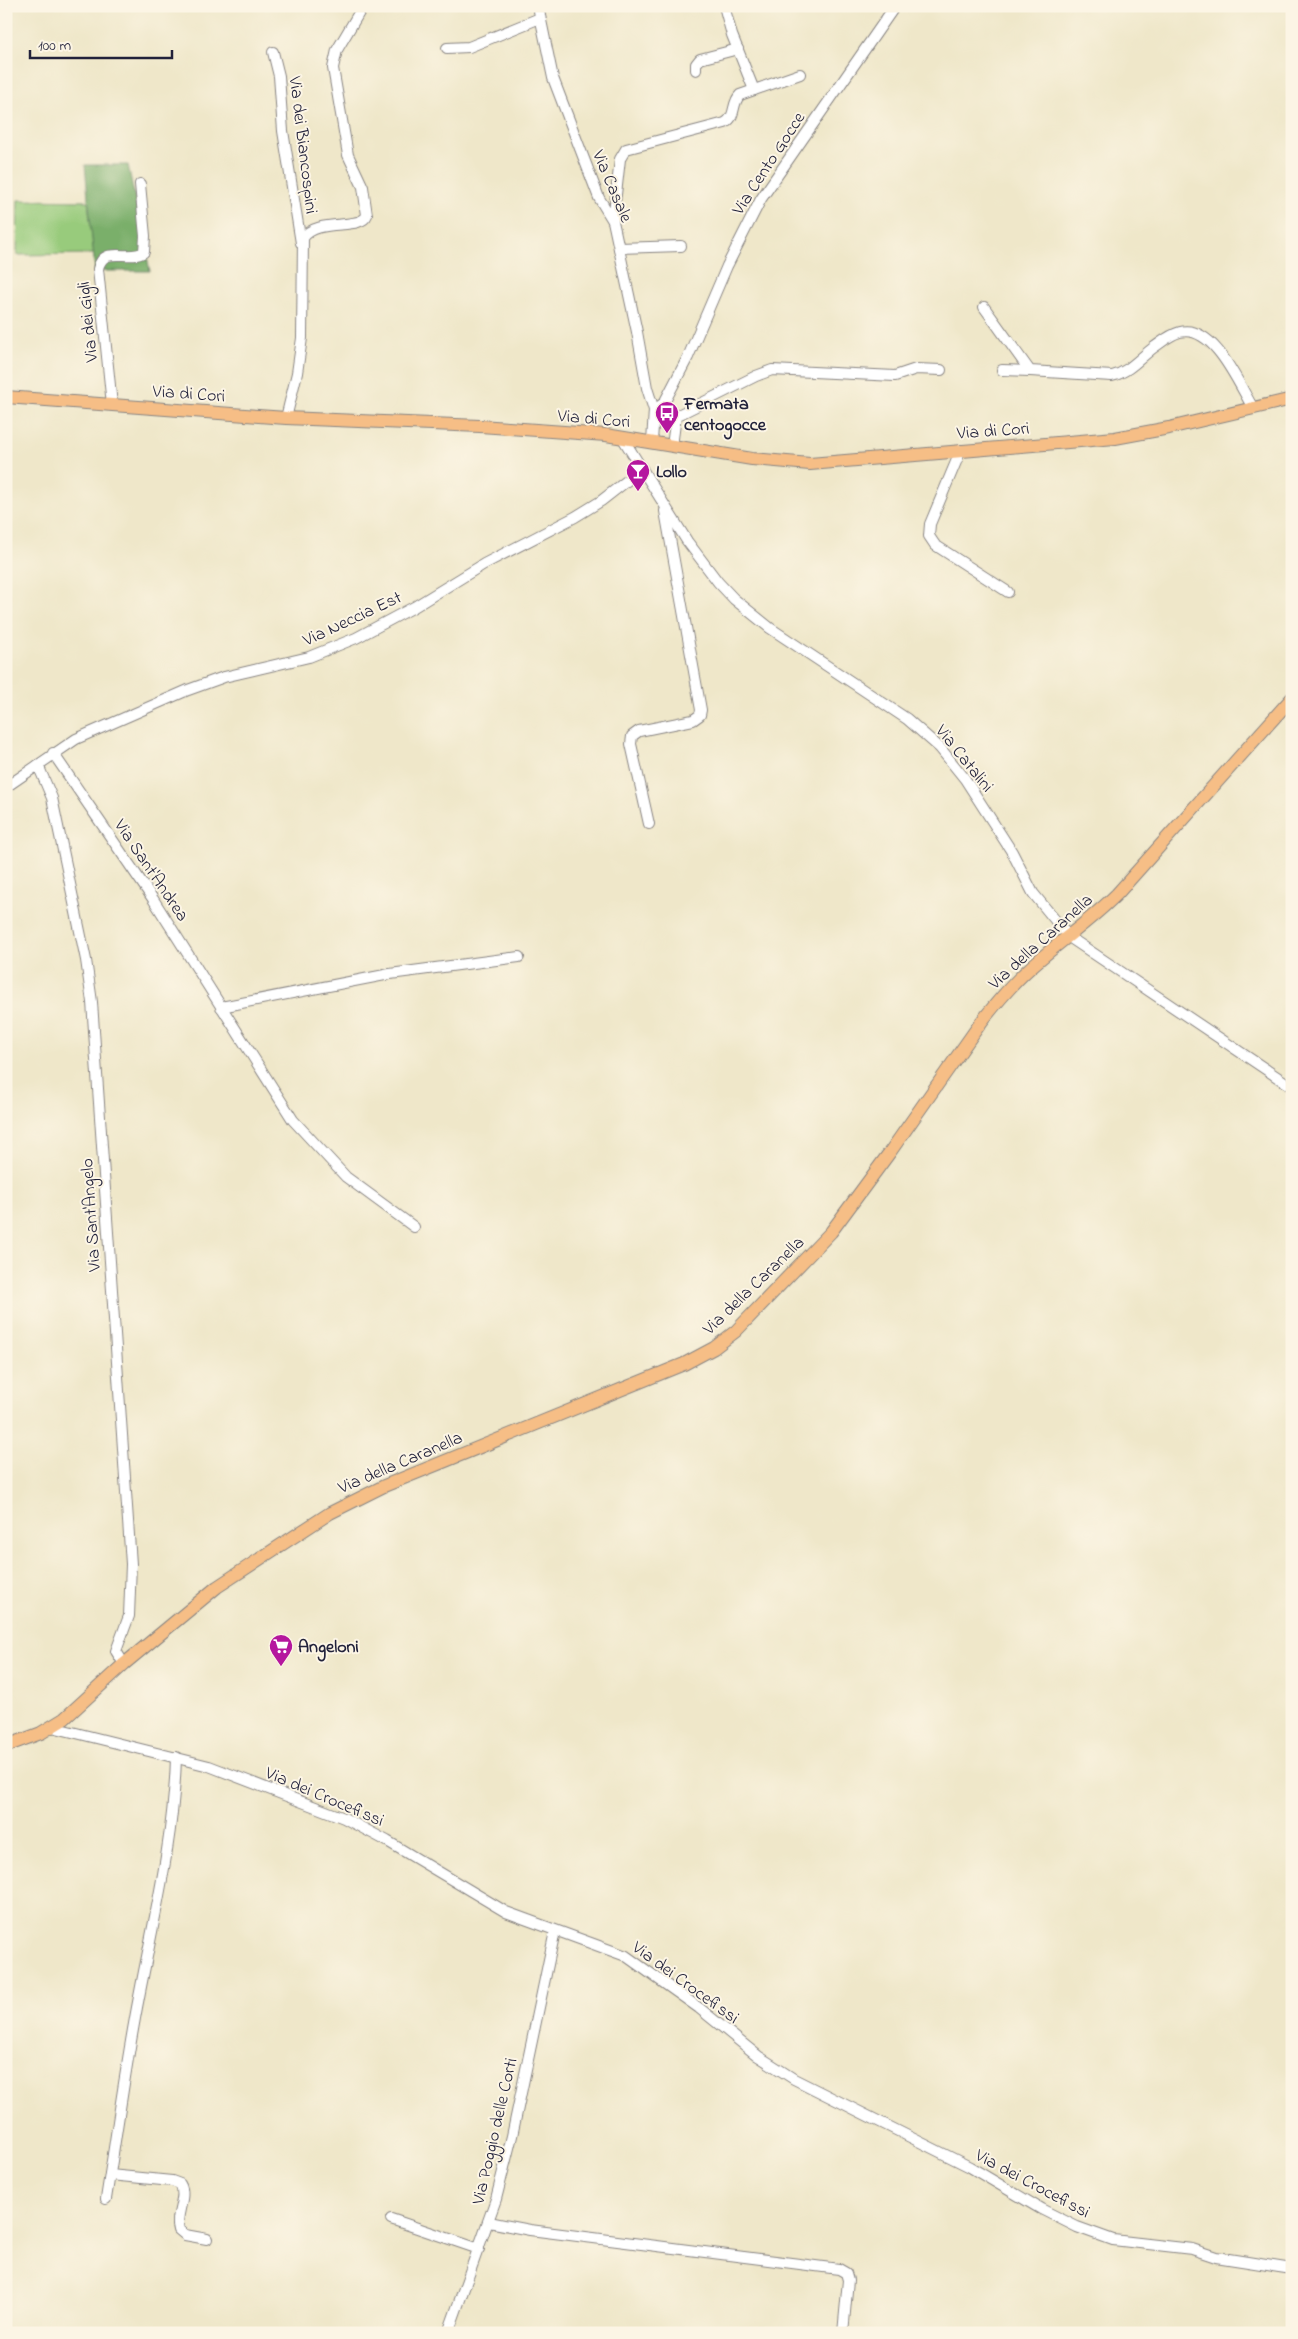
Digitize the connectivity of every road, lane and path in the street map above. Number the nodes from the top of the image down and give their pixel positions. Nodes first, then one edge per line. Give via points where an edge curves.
1 (363, 6) edge
2 (538, 6) edge
3 (724, 6) edge
4 (893, 7) edge
5 (540, 18) junction
6 (447, 48) dead end
7 (738, 49) junction
8 (273, 52) dead end
9 (696, 70) dead end
10 (800, 74) dead end
11 (754, 90) junction
12 (140, 184) dead end
13 (613, 221) junction
14 (301, 243) junction
15 (681, 246) dead end
16 (619, 248) junction
17 (984, 308) dead end
18 (941, 370) dead end
19 (1002, 370) dead end
20 (1030, 371) junction
21 (6, 398) edge
22 (1292, 399) edge
23 (664, 403) junction
24 (112, 405) junction
25 (1253, 408) junction
26 (654, 410) junction
27 (676, 416) junction
28 (286, 418) junction
29 (622, 437) junction
30 (652, 442) junction
31 (672, 446) junction
32 (961, 450) junction
33 (642, 469) junction
34 (664, 505) junction
35 (1008, 592) dead end
36 (1292, 698) edge
37 (53, 753) junction
38 (38, 765) junction
39 (6, 787) edge
40 (649, 824) dead end
41 (1068, 937) junction
42 (519, 957) dead end
43 (221, 1007) junction
44 (1292, 1087) edge
45 (414, 1227) dead end
46 (124, 1664) junction
47 (52, 1726) junction
48 (6, 1746) edge
49 (176, 1757) junction
50 (555, 1930) junction
51 (110, 2176) junction
52 (106, 2199) dead end
53 (391, 2219) dead end
54 (489, 2222) junction
55 (207, 2238) dead end
56 (479, 2249) junction
57 (1292, 2269) edge
58 (448, 2333) edge
59 (843, 2333) edge

1 - 14 street, Via dei Biancospini via 337,50 333,68 348,155 363,187 366,218 361,222 314,228
2 - 5 street, Via Casale
3 - 7 street
4 - 23 street, Via Cento Gocce via 760,199
5 - 6 street via 469,47
5 - 13 street, Via Casale via 552,78 598,198
7 - 9 street via 700,59 696,62
7 - 11 street
8 - 14 street, Via dei Biancospini
10 - 11 street
11 - 13 street via 738,97 732,117 725,123 626,148 621,156
12 - 24 street, Via dei Gigli via 144,252 106,256 98,269
13 - 16 street, Via Casale
14 - 28 street, Via dei Biancospini via 302,338
15 - 16 street
16 - 26 street, Via Casale
17 - 20 street
18 - 27 street via 916,369 892,376 772,370
19 - 20 street
20 - 25 street via 1101,377 1115,375 1168,338 1180,332 1191,332 1214,345
21 - 24 main road, Via di Cori
22 - 25 main road, Via di Cori
23 - 26 street
23 - 27 street
24 - 28 main road, Via di Cori
25 - 32 main road, Via di Cori via 1116,438
26 - 30 street
27 - 31 street
28 - 29 main road, Via di Cori via 501,427
29 - 30 main road, Via di Cori
29 - 33 street, Via Catalini
30 - 31 main road, Via di Cori
31 - 32 main road, Via di Cori via 803,464
32 - 35 street via 930,524 929,536 935,545
33 - 34 street, Via Catalini
33 - 37 street, Via Neccia Est via 575,517 484,564 356,638 309,657 200,684 89,732
34 - 40 street via 701,710 700,716 693,720 639,731 632,736
34 - 41 street, Via Catalini via 708,569 738,604 908,719 935,743 974,792 1020,864 1033,893
36 - 41 main road, Via della Caranella via 1117,894
37 - 38 street, Via Neccia Est
37 - 43 street, Via Sant'Andrea via 148,891
38 - 39 street, Via Neccia Est
38 - 46 street, Via Sant'Angelo via 52,798 92,1002 131,1564 128,1619 116,1651
41 - 44 street, Via Catalini
41 - 46 main road, Via della Caranella via 1029,969 993,1007 838,1224 724,1341 684,1364 397,1480 343,1506 230,1578
42 - 43 street via 390,974
43 - 45 street, Via Sant'Andrea via 304,1133 346,1177
46 - 47 main road, Via della Caranella via 73,1712
47 - 48 main road, Via della Caranella
47 - 49 street, Via dei Crocefissi
49 - 50 street, Via dei Crocefissi via 246,1779 344,1818 494,1906
49 - 51 street via 175,1787 156,1911 133,2027
50 - 54 street, Via Poggio delle Corti via 512,2136
50 - 57 street, Via dei Crocefissi via 626,1956 705,2012 758,2056 800,2083 957,2160 1077,2227 1112,2240 1192,2249 1216,2257
51 - 52 street
51 - 55 street via 180,2184 179,2230 186,2235
53 - 56 street
54 - 56 street, Via Poggio delle Corti
54 - 59 street via 839,2269 846,2273 848,2280
56 - 58 street, Via Poggio delle Corti

